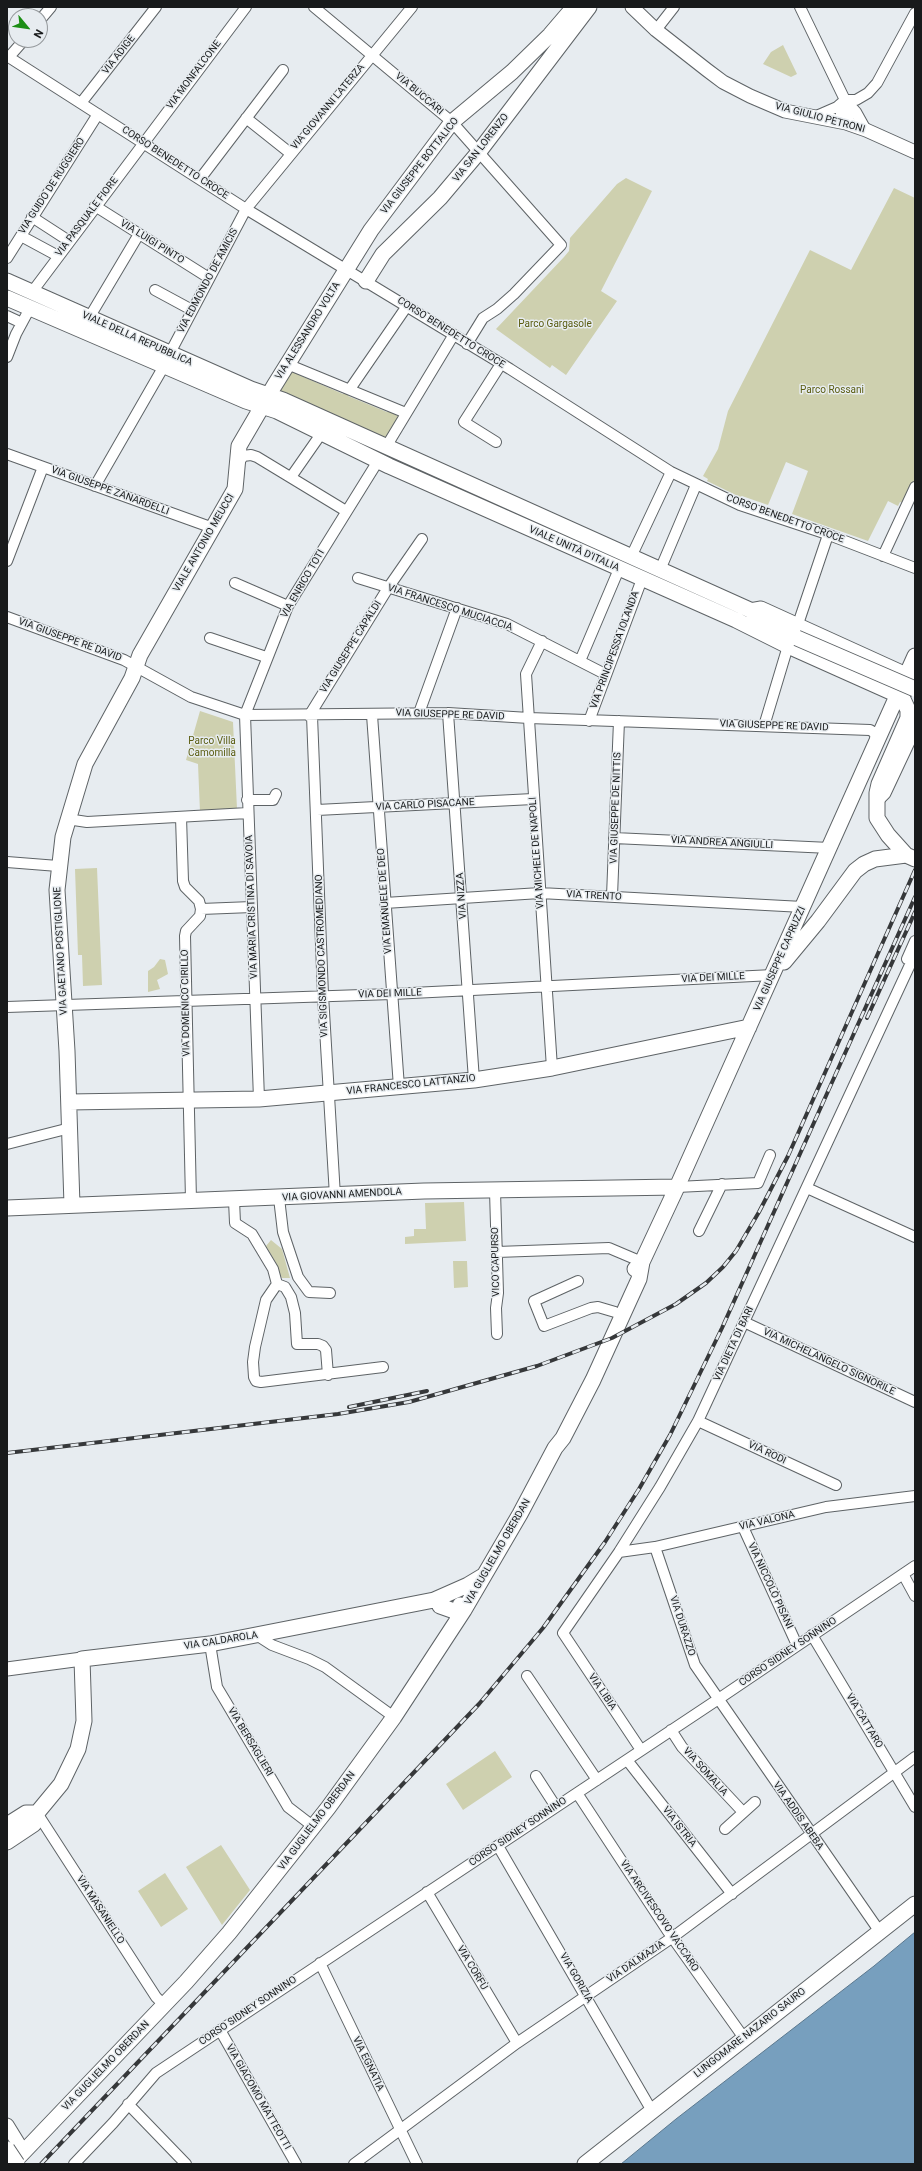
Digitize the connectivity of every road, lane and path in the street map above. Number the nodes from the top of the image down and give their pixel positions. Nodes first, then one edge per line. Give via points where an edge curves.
1 (156, 7) edge
2 (246, 7) edge
3 (314, 7) edge
4 (412, 7) edge
5 (574, 7) edge
6 (589, 7) edge
7 (632, 7) edge
8 (674, 7) edge
9 (800, 7) edge
10 (915, 13) edge
11 (656, 30) junction
12 (555, 40) junction
13 (16, 48) edge
14 (373, 54) junction
15 (8, 57) edge
16 (283, 70) dead end
17 (512, 72) junction
18 (533, 81) junction
19 (848, 102) junction
20 (81, 103) junction
21 (98, 114) junction
22 (814, 117) junction
23 (246, 118) junction
24 (452, 122) junction
25 (846, 123) junction
26 (866, 130) junction
27 (143, 143) junction
28 (915, 152) edge
29 (290, 153) junction
30 (478, 153) junction
31 (200, 179) junction
32 (95, 206) junction
33 (246, 209) junction
34 (32, 217) junction
35 (371, 230) junction
36 (139, 234) junction
37 (21, 236) junction
38 (69, 241) junction
39 (392, 244) junction
40 (58, 256) junction
41 (7, 258) edge
42 (346, 269) junction
43 (209, 278) junction
44 (366, 280) junction
45 (7, 281) edge
46 (156, 290) dead end
47 (32, 292) junction
48 (7, 298) edge
49 (407, 306) junction
50 (30, 308) junction
51 (192, 310) junction
52 (7, 316) edge
53 (89, 318) junction
54 (22, 323) junction
55 (11, 332) edge
56 (453, 336) junction
57 (466, 344) junction
58 (7, 357) edge
59 (167, 359) junction
60 (287, 364) junction
61 (501, 364) junction
62 (350, 390) junction
63 (266, 400) junction
64 (406, 413) junction
65 (321, 434) junction
66 (496, 442) dead end
67 (386, 447) junction
68 (7, 454) edge
69 (378, 461) junction
70 (238, 464) junction
71 (42, 467) junction
72 (671, 472) junction
73 (291, 477) junction
74 (454, 477) junction
75 (694, 484) junction
76 (95, 486) junction
77 (915, 487) edge
78 (447, 492) junction
79 (346, 511) junction
80 (213, 528) junction
81 (568, 528) junction
82 (828, 535) junction
83 (422, 539) dead end
84 (561, 543) junction
85 (883, 556) junction
86 (631, 557) junction
87 (7, 560) edge
88 (915, 568) edge
89 (619, 569) junction
90 (660, 570) junction
91 (358, 578) dead end
92 (642, 579) junction
93 (236, 583) dead end
94 (388, 588) junction
95 (288, 606) junction
96 (457, 608) junction
97 (7, 617) edge
98 (794, 636) junction
99 (210, 638) dead end
100 (542, 641) junction
101 (915, 656) edge
102 (266, 657) junction
103 (580, 662) junction
104 (135, 666) junction
105 (605, 674) junction
106 (911, 675) edge
107 (915, 689) edge
108 (896, 694) junction
109 (419, 713) junction
110 (448, 713) junction
111 (372, 714) junction
112 (245, 715) junction
113 (310, 716) junction
114 (529, 718) junction
115 (589, 720) junction
116 (619, 721) junction
117 (764, 726) junction
118 (915, 727) edge
119 (876, 746) junction
120 (276, 794) dead end
121 (878, 799) junction
122 (247, 800) junction
123 (533, 800) junction
124 (455, 804) junction
125 (378, 807) junction
126 (317, 810) junction
127 (248, 813) junction
128 (181, 817) junction
129 (67, 819) junction
130 (614, 838) junction
131 (830, 848) junction
132 (910, 857) edge
133 (7, 862) edge
134 (58, 866) junction
135 (540, 893) junction
136 (612, 896) junction
137 (462, 898) junction
138 (385, 903) junction
139 (252, 907) junction
140 (803, 907) junction
141 (201, 909) junction
142 (915, 941) edge
143 (915, 954) edge
144 (773, 974) junction
145 (546, 987) junction
146 (468, 991) junction
147 (392, 994) junction
148 (323, 995) junction
149 (255, 999) junction
150 (187, 1000) junction
151 (64, 1005) junction
152 (7, 1007) edge
153 (749, 1027) junction
154 (875, 1039) junction
155 (552, 1068) junction
156 (474, 1080) junction
157 (399, 1087) junction
158 (328, 1094) junction
159 (187, 1099) junction
160 (259, 1099) junction
161 (69, 1102) junction
162 (70, 1128) junction
163 (7, 1144) edge
164 (770, 1155) dead end
165 (722, 1184) junction
166 (677, 1187) junction
167 (807, 1188) junction
168 (494, 1191) junction
169 (335, 1196) junction
170 (279, 1198) junction
171 (191, 1200) junction
172 (234, 1200) junction
173 (72, 1205) junction
174 (7, 1208) edge
175 (699, 1231) dead end
176 (915, 1237) edge
177 (497, 1252) junction
178 (642, 1262) junction
179 (578, 1281) dead end
180 (277, 1284) junction
181 (330, 1293) dead end
182 (615, 1312) junction
183 (744, 1322) junction
184 (497, 1334) dead end
185 (383, 1367) dead end
186 (328, 1374) junction
187 (915, 1402) edge
188 (698, 1421) junction
189 (555, 1448) junction
190 (836, 1485) dead end
191 (915, 1496) edge
192 (743, 1527) junction
193 (655, 1547) junction
194 (619, 1552) junction
195 (915, 1566) edge
196 (486, 1574) junction
197 (903, 1574) junction
198 (915, 1596) edge
199 (440, 1601) junction
200 (464, 1610) junction
201 (563, 1633) joint
202 (812, 1635) junction
203 (258, 1636) junction
204 (445, 1642) junction
205 (210, 1644) junction
206 (797, 1645) junction
207 (82, 1659) junction
208 (7, 1669) edge
209 (527, 1676) dead end
210 (718, 1700) junction
211 (394, 1717) junction
212 (671, 1730) junction
213 (641, 1750) junction
214 (915, 1757) edge
215 (627, 1760) junction
216 (894, 1772) junction
217 (536, 1776) dead end
218 (596, 1780) junction
219 (577, 1793) junction
220 (755, 1802) dead end
221 (556, 1807) junction
222 (915, 1807) edge
223 (743, 1812) junction
224 (37, 1813) junction
225 (7, 1825) edge
226 (314, 1826) junction
227 (725, 1829) dead end
228 (812, 1835) junction
229 (7, 1842) edge
230 (498, 1846) junction
231 (427, 1892) junction
232 (732, 1894) junction
233 (915, 1904) edge
234 (880, 1932) junction
235 (673, 1937) junction
236 (320, 1963) junction
237 (586, 1996) junction
238 (164, 2005) junction
239 (220, 2030) junction
240 (744, 2038) junction
241 (517, 2044) junction
242 (128, 2104) junction
243 (652, 2111) junction
244 (7, 2126) edge
245 (400, 2130) junction
246 (7, 2149) edge
247 (20, 2158) edge
248 (12, 2164) edge
249 (74, 2164) edge
250 (186, 2164) edge
251 (296, 2164) edge
252 (354, 2164) edge
253 (418, 2164) edge
254 (585, 2164) edge

1 - 20 street, VIA ADIGE
2 - 27 street, VIA MONFALCONE
3 - 14 street, VIA BUCCARI
4 - 14 street, VIA GIOVANNI LATERZA
5 - 12 main road, VIA GIUSEPPE BOTTALICO
6 - 12 main road, VIA SAN LORENZO
7 - 11 street, VIA GIULIO PETRONI
8 - 11 street
9 - 19 street
10 - 19 street via 877,83 868,93
11 - 22 street, VIA GIULIO PETRONI via 723,82 785,111
12 - 17 main road, VIA GIUSEPPE BOTTALICO
12 - 18 main road, VIA SAN LORENZO
13 - 15 street
14 - 24 street, VIA BUCCARI
14 - 29 street, VIA GIOVANNI LATERZA
15 - 20 street, CORSO BENEDETTO CROCE
16 - 23 street
17 - 18 main road via 527,72
17 - 24 main road, VIA GIUSEPPE BOTTALICO
18 - 30 main road, VIA SAN LORENZO
19 - 22 street
19 - 25 street via 841,110 841,116
19 - 26 street
20 - 21 street, CORSO BENEDETTO CROCE
21 - 27 street, CORSO BENEDETTO CROCE
21 - 34 street, VIA GUIDO DE RUGGIERO
22 - 25 street, VIA GIULIO PETRONI
23 - 29 street
23 - 31 street
24 - 30 street, VIA BUCCARI via 475,146
24 - 35 main road, VIA GIUSEPPE BOTTALICO
25 - 26 street, VIA GIULIO PETRONI
26 - 28 street, VIA GIULIO PETRONI
27 - 31 street, CORSO BENEDETTO CROCE
27 - 32 street, VIA PASQUALE FIORE
29 - 33 street, VIA GIOVANNI LATERZA
30 - 39 main road, VIA SAN LORENZO via 440,198
30 - 57 street, VIA BUCCARI via 561,245 514,294 483,318
31 - 33 street, CORSO BENEDETTO CROCE
32 - 36 street, VIA LUIGI PINTO
32 - 38 street, VIA PASQUALE FIORE
33 - 42 street, CORSO BENEDETTO CROCE
33 - 43 street, VIA EDMONDO DE AMICIS
34 - 37 street, VIA GUIDO DE RUGGIERO
34 - 38 street
35 - 39 main road
35 - 42 main road, VIA GIUSEPPE BOTTALICO
36 - 43 street, VIA LUIGI PINTO
36 - 53 street
37 - 40 street
37 - 41 street, VIA GUIDO DE RUGGIERO
38 - 40 street, VIA PASQUALE FIORE
39 - 44 main road, VIA SAN LORENZO
40 - 47 street, VIA PASQUALE FIORE
42 - 44 street, CORSO BENEDETTO CROCE
42 - 60 main road, VIA ALESSANDRO VOLTA
43 - 51 street, VIA EDMONDO DE AMICIS
44 - 49 street, CORSO BENEDETTO CROCE
45 - 47 main road, VIALE DELLA REPUBBLICA
46 - 51 street
47 - 53 main road, VIALE DELLA REPUBBLICA
48 - 50 main road, VIALE DELLA REPUBBLICA
49 - 56 street, CORSO BENEDETTO CROCE
49 - 62 street
50 - 54 street
50 - 59 main road, VIALE DELLA REPUBBLICA
51 - 59 street, VIA EDMONDO DE AMICIS
52 - 54 street
53 - 59 main road, VIALE DELLA REPUBBLICA
54 - 55 street
55 - 58 street
56 - 57 street, CORSO BENEDETTO CROCE
56 - 64 street
57 - 61 street, CORSO BENEDETTO CROCE
59 - 63 main road, VIALE DELLA REPUBBLICA
59 - 76 street, VIA EDMONDO DE AMICIS
60 - 62 street
60 - 63 main road, VIA ALESSANDRO VOLTA
61 - 66 street via 464,422
61 - 72 street, CORSO BENEDETTO CROCE
62 - 64 street
63 - 65 main road, VIALE UNITÀ D'ITALIA via 277,412
63 - 67 main road, VIALE UNITÀ D'ITALIA
63 - 70 main road, VIALE ANTONIO MEUCCI via 240,446
64 - 67 street
65 - 69 main road, VIALE UNITÀ D'ITALIA
65 - 73 street
67 - 74 main road, VIALE UNITÀ D'ITALIA
68 - 71 street, VIA GIUSEPPE ZANARDELLI
69 - 78 main road, VIALE UNITÀ D'ITALIA
69 - 79 street, VIA ENRICO TOTI
70 - 73 street via 242,456 251,455
70 - 80 main road, VIALE ANTONIO MEUCCI via 235,489
71 - 76 street, VIA GIUSEPPE ZANARDELLI
71 - 87 street
72 - 75 street, CORSO BENEDETTO CROCE
72 - 86 street
73 - 79 street
74 - 78 main road via 448,484
74 - 81 main road, VIALE UNITÀ D'ITALIA
75 - 82 street, CORSO BENEDETTO CROCE via 740,505
75 - 90 street
76 - 80 street, VIA GIUSEPPE ZANARDELLI
77 - 85 street
78 - 84 main road, VIALE UNITÀ D'ITALIA
79 - 95 street, VIA ENRICO TOTI
80 - 104 main road, VIALE ANTONIO MEUCCI
81 - 84 main road via 567,536
81 - 86 main road, VIALE UNITÀ D'ITALIA
82 - 85 street, CORSO BENEDETTO CROCE
82 - 98 street
83 - 94 street, VIA GIUSEPPE CAPALDI
84 - 89 main road, VIALE UNITÀ D'ITALIA
85 - 88 street, CORSO BENEDETTO CROCE
86 - 90 main road, VIALE UNITÀ D'ITALIA
89 - 92 main road, VIALE UNITÀ D'ITALIA
89 - 103 street
90 - 98 main road, VIALE UNITÀ D'ITALIA via 750,610
91 - 94 street, VIA FRANCESCO MUCIACCIA
92 - 98 main road, VIALE UNITÀ D'ITALIA via 736,620
92 - 105 street, VIA PRINCIPESSA IOLANDA
93 - 95 street
94 - 96 street, VIA FRANCESCO MUCIACCIA
94 - 113 street, VIA GIUSEPPE CAPALDI
95 - 102 street, VIA ENRICO TOTI
96 - 100 street, VIA FRANCESCO MUCIACCIA via 507,624
96 - 109 street
97 - 104 street, VIA GIUSEPPE RE DAVID
98 - 106 street, VIALE UNITÀ D'ITALIA
98 - 107 main road, bridge
98 - 108 main road, VIALE UNITÀ D'ITALIA
98 - 117 street
99 - 102 street
100 - 103 street, VIA FRANCESCO MUCIACCIA
100 - 114 street, VIA MICHELE DE NAPOLI via 526,674
101 - 106 main road
102 - 112 street, VIA ENRICO TOTI
103 - 105 street, VIA FRANCESCO MUCIACCIA
104 - 112 street, VIA GIUSEPPE RE DAVID via 191,697
104 - 129 main road, VIA GAETANO POSTIGLIONE via 132,678 85,764
105 - 115 street, VIA PRINCIPESSA IOLANDA
106 - 108 main road, VIA GIUSEPPE CAPRUZZI
108 - 119 main road, VIA GIUSEPPE CAPRUZZI
108 - 121 main road via 908,710 908,718 879,784
109 - 110 street, VIA GIUSEPPE RE DAVID
109 - 111 street, VIA GIUSEPPE RE DAVID
110 - 114 street, VIA GIUSEPPE RE DAVID
110 - 124 street, VIA NIZZA
111 - 113 street, VIA GIUSEPPE RE DAVID
111 - 125 street, VIA EMANUELE DE DEO
112 - 113 street, VIA GIUSEPPE RE DAVID
112 - 122 street, VIA MARIA CRISTINA DI SAVOIA
113 - 126 street, VIA SIGISMONDO CASTROMEDIANO
114 - 115 street, VIA GIUSEPPE RE DAVID
114 - 123 street, VIA MICHELE DE NAPOLI
115 - 116 street, VIA GIUSEPPE RE DAVID
116 - 117 street, VIA GIUSEPPE RE DAVID
116 - 130 street, VIA GIUSEPPE DE NITTIS
117 - 119 street, VIA GIUSEPPE RE DAVID via 870,730 875,733
118 - 121 street via 884,793
119 - 131 main road, VIA GIUSEPPE CAPRUZZI
120 - 122 street via 273,800
121 - 132 main road via 878,818 888,835
122 - 127 street, VIA MARIA CRISTINA DI SAVOIA
123 - 124 street, VIA CARLO PISACANE
123 - 135 street, VIA MICHELE DE NAPOLI
124 - 125 street, VIA CARLO PISACANE
124 - 137 street, VIA NIZZA
125 - 126 street, VIA CARLO PISACANE
125 - 138 street, VIA EMANUELE DE DEO
126 - 148 street, VIA SIGISMONDO CASTROMEDIANO
127 - 128 street
127 - 139 street, VIA MARIA CRISTINA DI SAVOIA
128 - 129 street via 79,822
128 - 141 street via 183,881 185,887 199,901
129 - 134 main road, VIA GAETANO POSTIGLIONE
130 - 131 street, VIA ANDREA ANGIULLI
130 - 136 street, VIA GIUSEPPE DE NITTIS
131 - 140 main road, VIA GIUSEPPE CAPRUZZI
132 - 144 main road via 875,859 855,871 818,921
133 - 134 street
134 - 151 main road, VIA GAETANO POSTIGLIONE via 56,890
135 - 136 street, VIA TRENTO
135 - 137 street, VIA TRENTO
135 - 145 street, VIA MICHELE DE NAPOLI
136 - 140 street, VIA TRENTO
137 - 138 street, VIA TRENTO
137 - 146 street, VIA NIZZA
138 - 147 street, VIA EMANUELE DE DEO
139 - 141 street
139 - 149 street, VIA MARIA CRISTINA DI SAVOIA
140 - 144 main road, VIA GIUSEPPE CAPRUZZI
141 - 150 street, VIA DOMENICO CIRILLO via 200,916 186,931 185,936
142 - 154 street, VIA DIETA DI BARI via 882,1014
143 - 154 street, VIA DIETA DI BARI via 882,1029
144 - 145 street, VIA DEI MILLE
144 - 153 main road, VIA GIUSEPPE CAPRUZZI
145 - 146 street, VIA DEI MILLE
145 - 155 street, VIA MICHELE DE NAPOLI
146 - 147 street, VIA DEI MILLE
146 - 156 street, VIA NIZZA
147 - 148 street, VIA DEI MILLE
147 - 157 street, VIA EMANUELE DE DEO
148 - 149 street, VIA DEI MILLE
148 - 158 street, VIA SIGISMONDO CASTROMEDIANO
149 - 150 street, VIA DEI MILLE
149 - 160 street, VIA MARIA CRISTINA DI SAVOIA
150 - 151 street, VIA DEI MILLE
150 - 159 street, VIA DOMENICO CIRILLO
151 - 152 street, VIA DEI MILLE
151 - 161 main road, VIA GAETANO POSTIGLIONE
153 - 155 main road, VIA FRANCESCO LATTANZIO
153 - 166 main road, VIA GIUSEPPE CAPRUZZI
154 - 167 street, VIA DIETA DI BARI
155 - 156 main road, VIA FRANCESCO LATTANZIO
156 - 157 main road, VIA FRANCESCO LATTANZIO
157 - 158 main road, VIA FRANCESCO LATTANZIO
158 - 160 main road, VIA FRANCESCO LATTANZIO
158 - 169 street, VIA SIGISMONDO CASTROMEDIANO
159 - 160 main road, VIA FRANCESCO LATTANZIO
159 - 161 main road, VIA FRANCESCO LATTANZIO
159 - 171 street, VIA DOMENICO CIRILLO
161 - 162 main road, VIA GAETANO POSTIGLIONE
162 - 163 street
162 - 173 main road, VIA GAETANO POSTIGLIONE
164 - 165 street via 758,1183
165 - 166 street
165 - 175 street
166 - 168 main road, VIA GIOVANNI AMENDOLA
166 - 178 main road, VIA GUGLIELMO OBERDAN
167 - 176 street
167 - 183 street, VIA DIETA DI BARI
168 - 169 main road, VIA GIOVANNI AMENDOLA
168 - 177 street, VICO CAPURSO
169 - 170 main road, VIA GIOVANNI AMENDOLA
170 - 172 main road, VIA GIOVANNI AMENDOLA
170 - 181 street via 283,1232 298,1277 309,1292
171 - 172 main road, VIA GIOVANNI AMENDOLA
171 - 173 main road, VIA GIOVANNI AMENDOLA
172 - 180 street via 235,1223 252,1234 273,1269
173 - 174 main road, VIA GIOVANNI AMENDOLA
177 - 178 street via 609,1248
177 - 184 street, VICO CAPURSO
178 - 182 main road, VIA GUGLIELMO OBERDAN via 635,1269
178 - 189 main road, VIA GUGLIELMO OBERDAN via 639,1279 596,1374 563,1438
179 - 182 street via 534,1301 544,1326 591,1308 598,1307
180 - 186 street via 285,1287 291,1297 297,1344 322,1346 326,1350
180 - 186 street via 270,1293 262,1316 255,1347 254,1377 261,1382
182 - 189 main road, VIA GUGLIELMO OBERDAN via 557,1435
183 - 187 street, VIA MICHELANGELO SIGNORILE
183 - 188 street, VIA DIETA DI BARI
185 - 186 street
188 - 190 street, VIA RODI
188 - 194 street, VIA DIETA DI BARI
189 - 196 main road, VIA GUGLIELMO OBERDAN
191 - 192 street, VIA VALONA via 826,1507
192 - 193 street, VIA VALONA
192 - 206 street, VIA NICCOLÒ PISANI
193 - 194 street, VIA VALONA
193 - 210 street, VIA DURAZZO via 695,1665
194 - 201 street, VIA DIETA DI BARI
195 - 197 street, CORSO SIDNEY SONNINO
196 - 199 main road
196 - 200 main road, VIA GUGLIELMO OBERDAN
197 - 198 street
197 - 202 street, CORSO SIDNEY SONNINO
199 - 200 main road via 457,1612
199 - 203 main road, VIA CALDAROLA
199 - 204 main road via 446,1618
200 - 204 main road, VIA GUGLIELMO OBERDAN
201 - 213 street, VIA LIBIA
202 - 206 street, CORSO SIDNEY SONNINO
202 - 216 street, VIA CATTARO
203 - 205 main road, VIA CALDAROLA
203 - 211 street via 272,1645 325,1667
204 - 211 main road, VIA GUGLIELMO OBERDAN
205 - 207 main road, VIA CALDAROLA
205 - 226 street, VIA BERSAGLIERI via 217,1687 288,1807
206 - 210 street, CORSO SIDNEY SONNINO
207 - 208 street, VIA CALDAROLA
207 - 224 main road via 84,1721 78,1749 61,1784
209 - 218 street
210 - 212 street, CORSO SIDNEY SONNINO
210 - 228 street, VIA ADDIS ABEBA
211 - 226 main road, VIA GUGLIELMO OBERDAN
212 - 213 street, CORSO SIDNEY SONNINO
212 - 223 street, VIA SOMALIA via 682,1747
213 - 215 street, CORSO SIDNEY SONNINO
214 - 216 street, VIA DALMAZIA
215 - 218 street, CORSO SIDNEY SONNINO
215 - 232 street, VIA ISTRIA
216 - 222 street, VIA CATTARO
216 - 228 street, VIA DALMAZIA via 816,1828
217 - 221 street
218 - 219 street, CORSO SIDNEY SONNINO
219 - 221 street, CORSO SIDNEY SONNINO
219 - 235 street, VIA ARCIVESCOVO VACCARO
220 - 223 street
221 - 230 street, CORSO SIDNEY SONNINO
223 - 227 street
224 - 225 main road via 26,1813
224 - 229 main road via 34,1824
224 - 238 street, VIA MASANIELLO
226 - 238 main road, VIA GUGLIELMO OBERDAN via 229,1933
228 - 232 street, VIA DALMAZIA
228 - 234 street, VIA ADDIS ABEBA
230 - 231 street, CORSO SIDNEY SONNINO
230 - 237 street, VIA GORIZIA
231 - 236 street, CORSO SIDNEY SONNINO
231 - 241 street, VIA CORFÙ
232 - 235 street, VIA DALMAZIA
233 - 234 main road, LUNGOMARE NAZARIO SAURO
234 - 240 main road, LUNGOMARE NAZARIO SAURO
235 - 237 street, VIA DALMAZIA
235 - 240 street, VIA ARCIVESCOVO VACCARO
236 - 239 street, CORSO SIDNEY SONNINO
236 - 245 street, VIA EGNATIA
237 - 241 street, VIA DALMAZIA
237 - 243 street, VIA GORIZIA
238 - 247 main road, VIA GUGLIELMO OBERDAN
239 - 242 street, CORSO SIDNEY SONNINO via 156,2073
239 - 251 street, VIA GIACOMO MATTEOTTI
240 - 243 main road, LUNGOMARE NAZARIO SAURO
241 - 245 street, VIA DALMAZIA
242 - 249 street, CORSO SIDNEY SONNINO
242 - 250 street
243 - 254 main road, LUNGOMARE NAZARIO SAURO
244 - 247 street
245 - 252 street, VIA DALMAZIA
245 - 253 street, VIA EGNATIA
246 - 247 main road, bridge
247 - 248 main road, VIA GUGLIELMO OBERDAN

